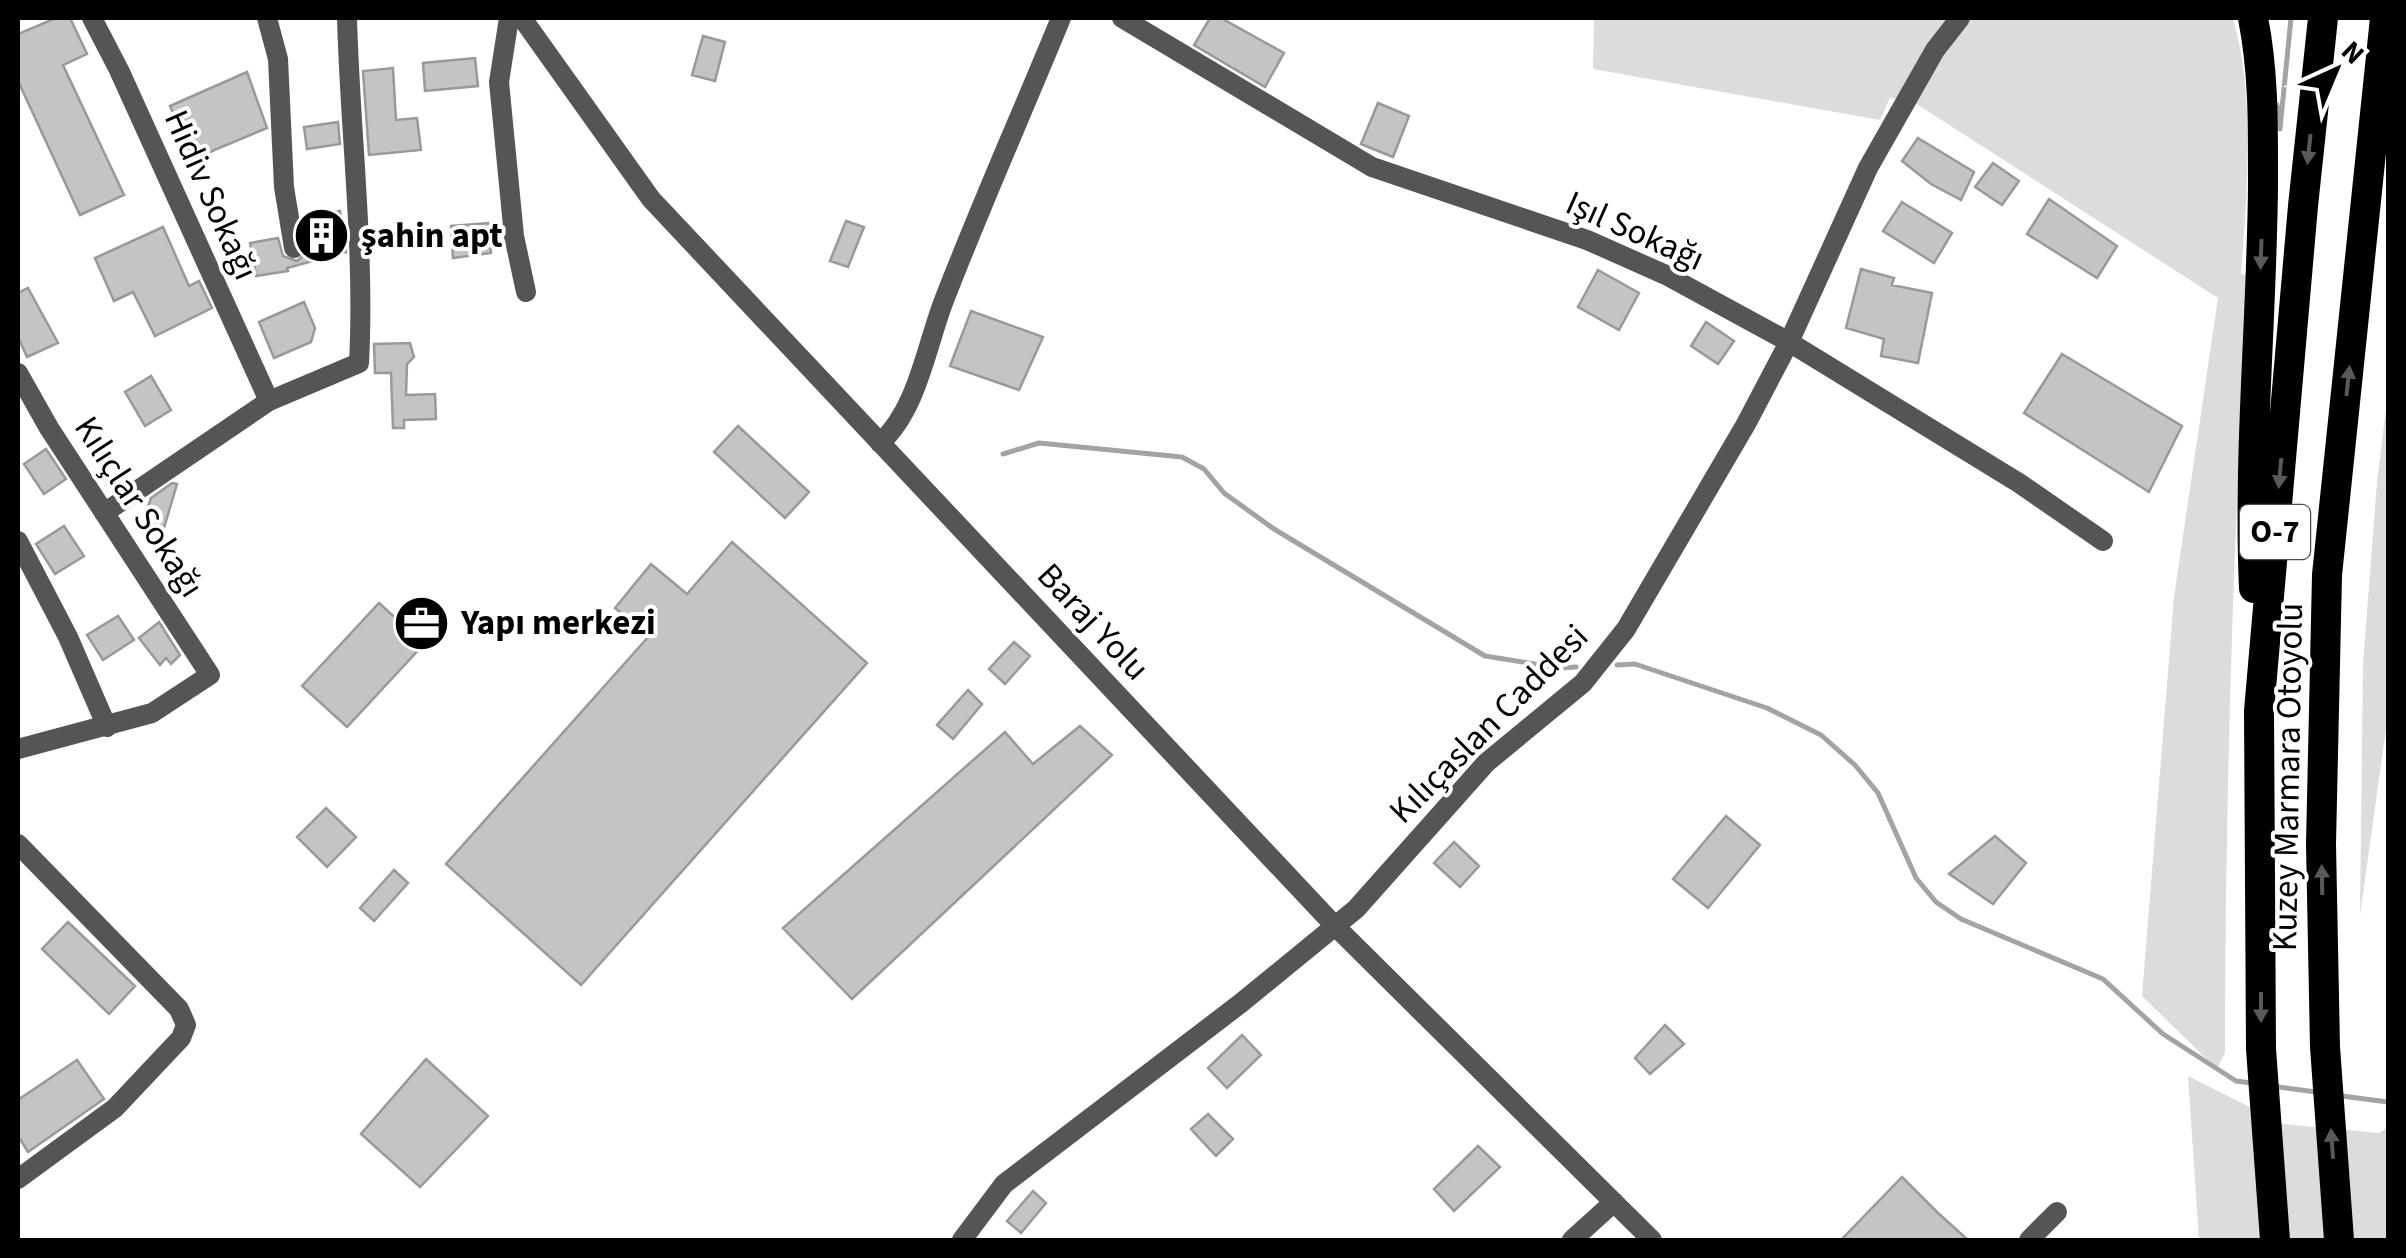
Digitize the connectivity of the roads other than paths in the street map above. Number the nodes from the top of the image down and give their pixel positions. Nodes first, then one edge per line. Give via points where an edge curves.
1 (92, 18) edge
2 (267, 18) edge
3 (347, 18) edge
4 (509, 18) edge
5 (522, 18) edge
6 (1061, 18) edge
7 (1122, 18) edge
8 (1960, 18) edge
9 (2252, 18) edge
10 (2323, 18) edge
11 (2385, 18) edge
12 (2388, 64) edge
13 (2366, 202) junction
14 (294, 248) dead end
15 (526, 292) dead end
16 (1789, 342) junction
17 (18, 372) edge
18 (269, 402) junction
19 (880, 442) junction
20 (104, 513) junction
21 (2103, 540) dead end
22 (18, 541) edge
23 (2259, 711) junction
24 (107, 727) junction
25 (18, 749) edge
26 (18, 844) edge
27 (1335, 926) junction
28 (18, 1179) edge
29 (1614, 1202) junction
30 (2057, 1212) dead end
31 (962, 1240) edge
32 (1572, 1240) edge
33 (1652, 1240) edge
34 (2029, 1240) edge
35 (2275, 1240) edge
36 (2340, 1240) edge

1 - 18 street, Hidiv Sokağı
2 - 14 street via 278,58
3 - 18 street via 362,292 359,363
4 - 15 street via 499,82
5 - 19 street, Baraj Yolu via 651,199
6 - 19 street via 911,394
7 - 16 street, Işıl Sokağı via 1372,167 1587,240
8 - 16 street, Kılıçaslan Caddesi via 1868,168
9 -> 23 highway via 2263,126 2250,516
10 -> 23 highway, Kuzey Marmara Otoyolu / O-7
11 - 13 highway, Kuzey Marmara Otoyolu / O-7
12 - 13 highway
36 -> 13 highway, Kuzey Marmara Otoyolu / O-7 via 2325,1047 2321,844 2328,575
16 - 21 street, Işıl Sokağı
16 - 27 street, Kılıçaslan Caddesi via 1626,630 1583,682 1486,763
17 - 20 street, Kılıçlar Sokağı
18 - 20 street
19 - 27 street, Baraj Yolu
20 - 24 street, Kılıçlar Sokağı via 210,676 152,713
22 - 24 street
23 -> 35 highway, Kuzey Marmara Otoyolu / O-7 via 2261,1048
24 - 25 street
26 - 28 street via 179,1010 186,1025 115,1108
27 - 29 street, Baraj Yolu
27 - 31 street, Kılıçaslan Caddesi via 1004,1184
29 - 32 street
29 - 33 street, Baraj Yolu
30 - 34 street

